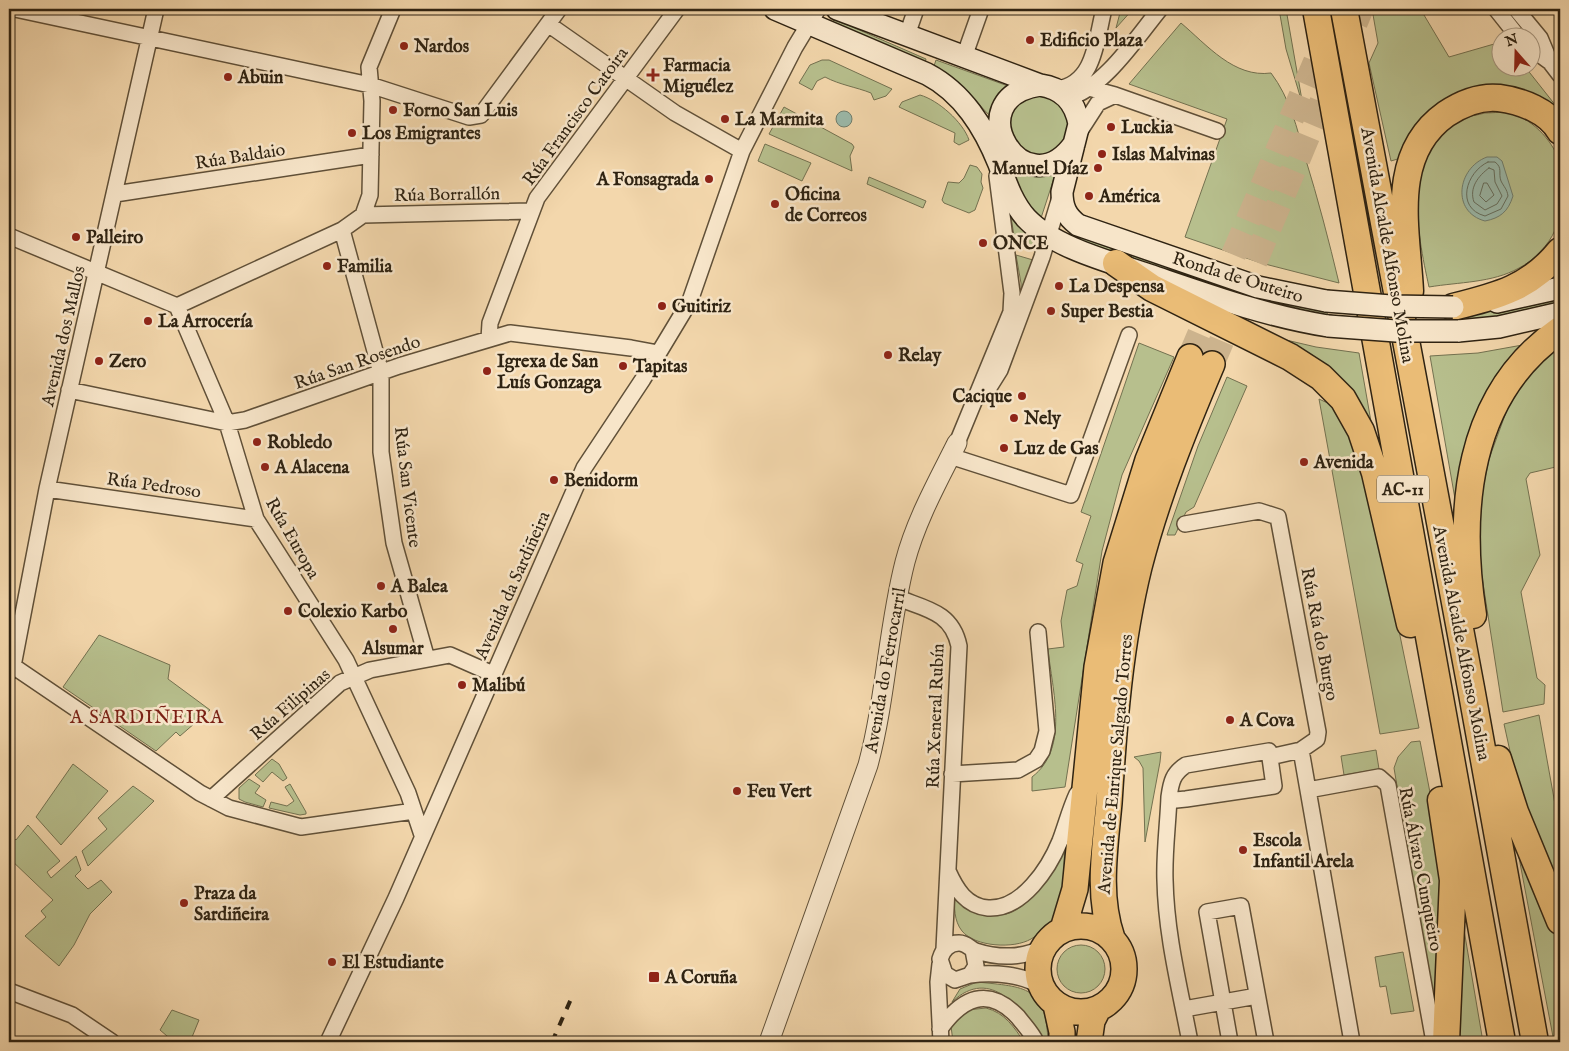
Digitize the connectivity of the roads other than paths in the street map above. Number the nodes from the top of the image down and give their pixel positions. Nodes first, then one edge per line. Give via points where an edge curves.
1 (15, 9) edge
2 (156, 9) edge
3 (393, 9) edge
4 (559, 9) edge
5 (677, 9) edge
6 (774, 9) edge
7 (837, 9) edge
8 (916, 9) edge
9 (981, 9) edge
10 (1104, 9) edge
11 (1160, 9) edge
12 (1316, 9) edge
13 (1344, 9) edge
14 (1496, 9) edge
15 (1516, 9) edge
16 (814, 16) edge
17 (548, 24) junction
18 (1511, 28) edge
19 (907, 35) junction
20 (149, 37) junction
21 (1542, 56) edge
22 (964, 57) junction
23 (1550, 62) junction
24 (1560, 75) edge
25 (626, 79) junction
26 (370, 84) junction
27 (1089, 88) junction
28 (1055, 91) junction
29 (1115, 95) junction
30 (974, 116) junction
31 (1217, 131) dead end
32 (1560, 132) edge
33 (1001, 137) junction
34 (1076, 139) junction
35 (742, 151) junction
36 (371, 155) junction
37 (998, 163) junction
38 (1062, 192) junction
39 (115, 194) junction
40 (531, 211) junction
41 (363, 215) junction
42 (342, 230) junction
43 (1048, 234) junction
44 (9, 236) edge
45 (1070, 246) junction
46 (1560, 251) edge
47 (1042, 257) junction
48 (1116, 264) junction
49 (96, 274) junction
50 (1560, 288) edge
51 (177, 306) junction
52 (1560, 313) edge
53 (1455, 319) junction
54 (1560, 330) edge
55 (1129, 336) dead end
56 (489, 338) junction
57 (658, 353) junction
58 (381, 372) junction
59 (69, 390) junction
60 (1417, 404) junction
61 (227, 423) junction
62 (954, 449) junction
63 (47, 488) junction
64 (256, 519) junction
65 (1184, 524) dead end
66 (898, 598) junction
67 (1038, 632) dead end
68 (1479, 656) junction
69 (427, 659) junction
70 (1417, 667) junction
71 (11, 669) edge
72 (493, 674) junction
73 (354, 676) junction
74 (1471, 688) junction
75 (1440, 695) junction
76 (1492, 732) junction
77 (1301, 750) junction
78 (1433, 754) junction
79 (1270, 757) junction
80 (952, 774) junction
81 (1086, 777) junction
82 (1308, 790) junction
83 (1169, 797) junction
84 (211, 799) junction
85 (1186, 799) junction
86 (414, 811) junction
87 (422, 835) junction
88 (1166, 856) junction
89 (947, 870) junction
90 (944, 908) junction
91 (1560, 921) edge
92 (1063, 929) junction
93 (1112, 938) junction
94 (1044, 946) junction
95 (968, 947) junction
96 (942, 957) junction
97 (966, 977) junction
98 (9, 991) edge
99 (1049, 996) junction
100 (1257, 996) junction
101 (1223, 1002) junction
102 (1098, 1009) junction
103 (1184, 1009) junction
104 (940, 1029) edge
105 (112, 1042) edge
106 (328, 1042) edge
107 (769, 1042) edge
108 (1036, 1042) edge
109 (1062, 1042) edge
110 (1089, 1042) edge
111 (1190, 1042) edge
112 (1230, 1042) edge
113 (1266, 1042) edge
114 (1352, 1042) edge
115 (1434, 1042) edge
116 (1446, 1042) edge
117 (1502, 1042) edge
118 (1535, 1042) edge

1 - 20 street
2 - 20 street, Avenida dos Mallos
3 - 26 street via 369,67
4 - 17 street
5 - 25 street, Rúa Francisco Catoira
6 - 16 main road, Ronda de Outeiro
7 - 19 main road
8 - 19 street
9 - 22 street
10 - 28 street via 1088,68 1075,85
11 - 27 street via 1116,62
12 - 75 highway, Avenida Alcalde Alfonso Molina / AC-11
13 - 60 highway, Avenida Alcalde Alfonso Molina / AC-11
14 - 18 street
15 - 23 street via 1540,38
16 - 30 main road, Ronda de Outeiro via 938,80
16 - 35 street, Avenida da Sardiñeira
17 - 25 street
17 - 26 street via 481,115 468,117
19 - 22 main road
20 - 26 street
20 - 39 street, Avenida dos Mallos
21 - 23 street
22 - 28 main road
23 - 24 street
25 - 35 street via 675,113
25 - 40 street, Rúa Francisco Catoira via 537,198
26 - 36 street
27 - 28 street
27 - 29 street
28 - 33 main road via 1022,90 1007,102 1000,119
28 - 34 main road, Ronda de Outeiro via 1077,114
29 - 31 street
29 - 34 street via 1098,103
30 - 33 main road
30 - 37 main road, Ronda de Outeiro
32 - 60 highway via 1539,111 1516,100 1489,97 1459,105 1431,125 1416,148 1406,174 1404,207
33 - 34 main road via 1012,154 1029,164 1055,161
33 - 37 main road
34 - 38 main road, Ronda de Outeiro
35 - 57 street, Avenida da Sardiñeira via 690,301
36 - 39 street, Rúa Baldaio
36 - 41 street via 370,195
37 - 43 main road, Ronda de Outeiro via 1009,194 1026,218
37 - 62 street, Avenida do Ferrocarril via 1012,293 1010,312
38 - 43 street, Ronda de Outeiro
38 - 53 main road, Ronda de Outeiro, bridge via 1065,211 1078,225 1258,287 1326,301 1391,306
39 - 49 street, Avenida dos Mallos
40 - 41 street, Rúa Borrallón
40 - 56 street, Rúa Francisco Catoira via 490,322
41 - 42 street
42 - 51 street
42 - 58 street, Rúa San Vicente
43 - 45 main road, Ronda de Outeiro
43 - 47 street, Avenida do Ferrocarril
44 - 49 street
45 - 47 street via 1055,248
45 - 48 main road, Ronda de Outeiro
46 - 53 highway via 1549,266 1516,289 1488,299
47 - 62 street, Avenida do Ferrocarril via 1000,370
48 - 53 main road, Ronda de Outeiro, bridge via 1262,312 1328,326 1396,331
48 - 70 highway via 1152,288 1290,357 1322,377 1343,398 1361,431 1375,473 1407,606
49 - 51 street
49 - 59 street, Avenida dos Mallos
50 - 53 main road, Ronda de Outeiro via 1495,302
51 - 61 street, Rúa Europa
52 - 53 main road, Ronda de Outeiro via 1499,327
54 - 68 highway via 1542,342 1520,364 1502,389 1474,463 1466,505 1469,589
55 - 62 street via 1071,495
56 - 57 street, Rúa San Rosendo via 510,333
56 - 58 street, Rúa San Rosendo
57 - 72 street, Avenida da Sardiñeira via 584,468
58 - 61 street, Rúa San Rosendo via 245,420
58 - 69 street, Rúa San Vicente via 381,452 394,543
59 - 61 street, Rúa San Rosendo
59 - 63 street, Avenida dos Mallos
60 - 74 highway, Avenida Alcalde Alfonso Molina / AC-11
61 - 64 street, Rúa Europa
62 - 66 street, Avenida do Ferrocarril via 913,536
63 - 64 street, Rúa Pedroso
63 - 71 street, Avenida dos Mallos
64 - 73 street, Rúa Europa
65 - 77 street, Rúa Ría do Burgo via 1258,511 1278,517 1318,732 1317,739
66 - 80 street, Rúa Xeneral Rubín via 946,619 957,638 959,654
66 - 107 street, Avenida do Ferrocarril via 879,724 868,765
67 - 80 street via 1047,731 1042,751 1036,760 1018,770
68 - 74 highway
68 - 76 highway
69 - 72 street, Rúa Filipinas via 450,655
69 - 73 street, Rúa Filipinas
70 - 75 highway
70 - 78 highway
71 - 84 street
72 - 87 street, Avenida da Sardiñeira
73 - 84 street, Rúa Filipinas via 340,683
73 - 86 street, Rúa Europa
74 - 76 highway
74 - 118 highway, Avenida Alcalde Alfonso Molina / AC-11
75 - 78 highway
75 - 117 highway, Avenida Alcalde Alfonso Molina / AC-11
76 - 91 highway via 1515,812
77 - 79 street
77 - 82 street
78 - 116 highway via 1453,880
79 - 83 street via 1269,751 1186,765 1177,770
79 - 85 street via 1274,786
80 - 89 street, Rúa Xeneral Rubín
81 - 89 street via 1059,842 1041,873 1014,902 998,908 973,904 957,890
81 - 92 main road, Avenida de Enrique Salgado Torres via 1074,889
81 - 93 main road, Avenida de Enrique Salgado Torres via 1097,667 1116,563 1148,460 1201,360 1139,568 1128,620 1117,703 1104,873 1104,908
82 - 114 street
82 - 115 street, Rúa Álvaro Cunqueiro via 1379,777 1388,785
83 - 85 street
83 - 88 street
84 - 86 street via 229,808 301,827
85 - 88 street via 1177,812
86 - 87 street, Rúa Europa
87 - 106 street, Avenida da Sardiñeira via 391,910
88 - 103 street via 1166,902
89 - 90 street, Rúa Xeneral Rubín
90 - 95 street, Rúa Xeneral Rubín via 949,928
90 - 96 street, Rúa Xeneral Rubín
92 - 93 main road via 1089,926
92 - 94 main road
93 - 102 main road via 1119,948 1124,971 1117,994
94 - 95 street via 1014,956
94 - 99 main road via 1038,959 1037,973
95 - 96 street via 953,944
95 - 97 street via 976,966
96 - 97 street via 945,974 955,980
96 - 104 street, Rúa Xeneral Rubín
97 - 99 street via 988,974 1027,979
97 - 104 street via 943,1002
98 - 105 street via 72,1015
99 - 102 main road via 1070,1011
99 - 109 main road via 1060,1016
100 - 101 street
100 - 101 street via 1241,906 1215,910 1207,912
100 - 113 street
101 - 103 street
101 - 112 street
102 - 110 main road via 1092,1021
103 - 111 street
104 - 108 street via 964,1004 988,998 1012,1011

